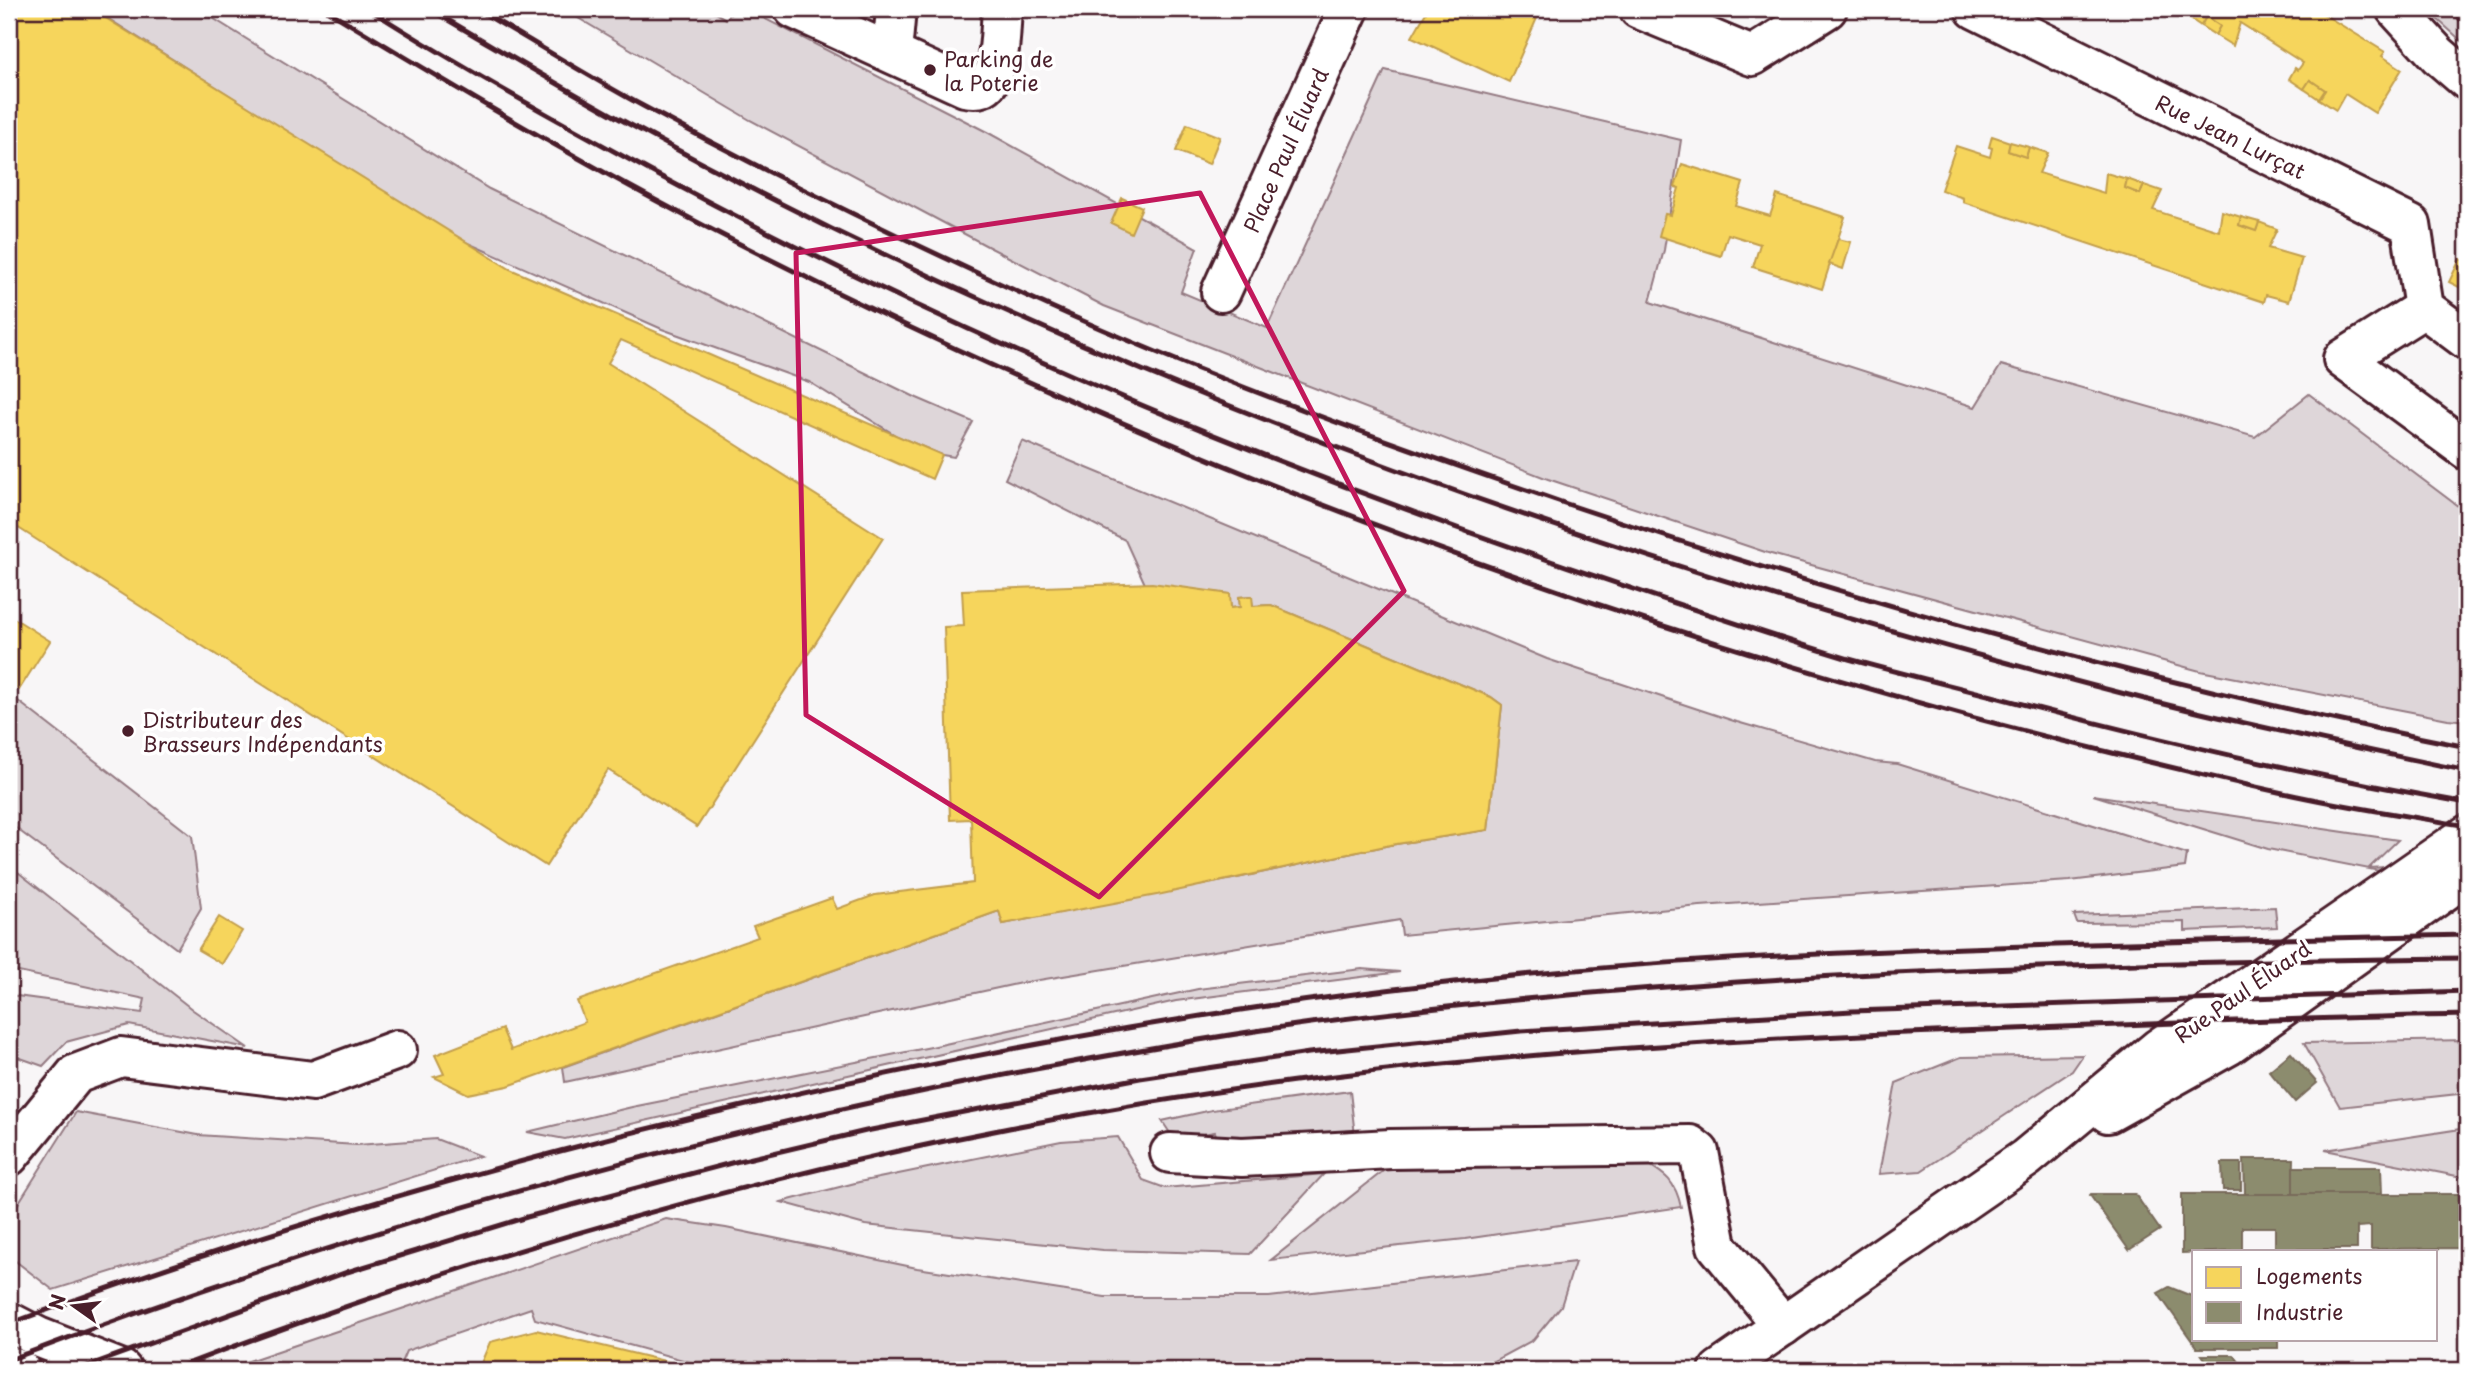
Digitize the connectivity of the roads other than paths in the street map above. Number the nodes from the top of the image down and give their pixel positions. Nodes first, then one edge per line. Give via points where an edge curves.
1 (794, 9) edge
2 (896, 9) edge
3 (1002, 9) edge
4 (1349, 9) edge
5 (1639, 9) edge
6 (1827, 9) edge
7 (1975, 9) edge
8 (2396, 9) edge
9 (892, 53) junction
10 (2467, 80) edge
11 (1221, 292) dead end
12 (2424, 308) junction
13 (2467, 340) edge
14 (2467, 450) edge
15 (2467, 835) edge
16 (2467, 875) edge
17 (397, 1049) dead end
18 (1170, 1153) dead end
19 (9, 1156) edge
20 (2026, 1158) junction
21 (9, 1322) edge
22 (1783, 1326) junction
23 (9, 1366) edge
24 (20, 1370) edge
25 (122, 1370) edge
26 (1719, 1370) edge

1 - 9 main road
2 - 9 main road
3 - 9 main road via 995,72 979,89 965,87
4 - 11 main road, Place Paul Éluard
5 - 6 main road via 1752,56
7 - 12 main road, Rue Jean Lurçat via 2412,225
8 - 10 main road
12 - 13 main road
12 - 14 main road via 2343,359
15 - 20 main road, Rue Paul Éluard via 2159,1048
16 - 20 main road, Rue Paul Éluard via 2228,1046
17 - 19 main road via 313,1081 121,1057 76,1074
18 - 22 main road via 1242,1157 1391,1149 1690,1145 1699,1152 1717,1246
20 - 22 main road, Rue Paul Éluard
21 - 25 main road
22 - 26 main road, Rue Paul Éluard
23 - 24 main road

